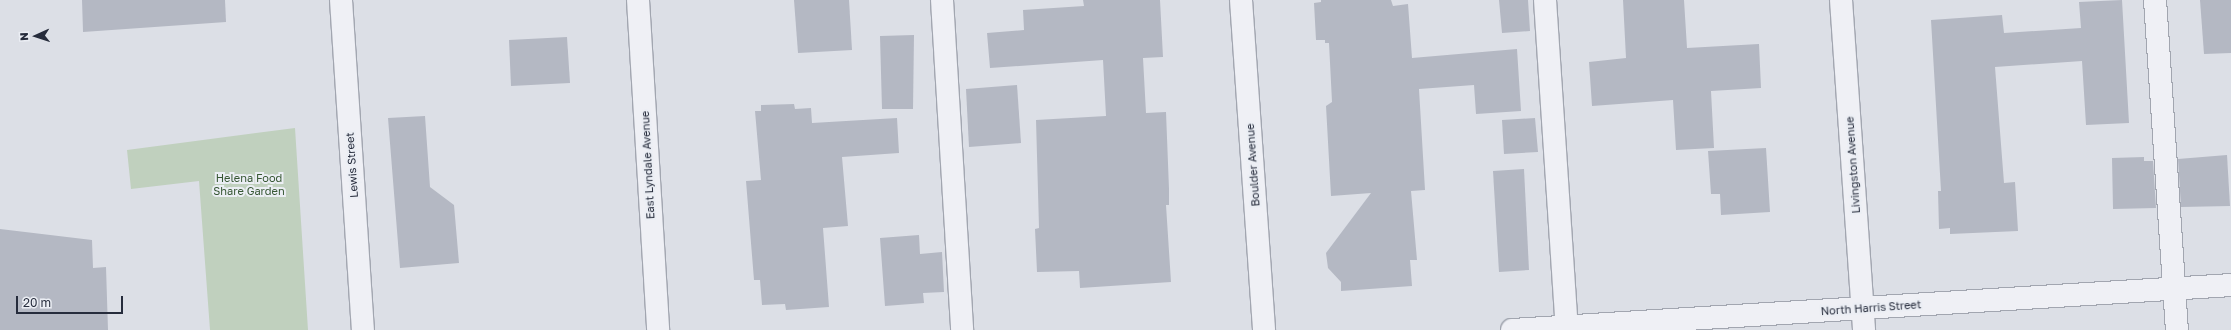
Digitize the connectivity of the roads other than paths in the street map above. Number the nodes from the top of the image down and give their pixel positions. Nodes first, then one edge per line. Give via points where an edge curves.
1 (341, 0) edge
2 (638, 0) edge
3 (942, 0) edge
4 (1241, 0) edge
5 (1544, 0) edge
6 (1841, 0) edge
7 (2156, 0) edge
8 (2231, 285) edge
9 (2174, 289) junction
10 (1863, 309) junction
11 (1567, 327) junction
12 (363, 330) edge
13 (658, 330) edge
14 (962, 330) edge
15 (1264, 330) edge
16 (1512, 330) edge
17 (1864, 330) edge
18 (2177, 330) edge

1 - 12 street, Lewis Street
2 - 13 street, East Lyndale Avenue
3 - 14 street
4 - 15 street, Boulder Avenue
5 - 11 street
6 - 10 street, Livingston Avenue
7 - 9 street
8 - 9 street, North Harris Street
9 - 10 street, North Harris Street
9 - 18 street
10 - 11 street, North Harris Street
10 - 17 street, Livingston Avenue
11 - 16 street, North Harris Street

